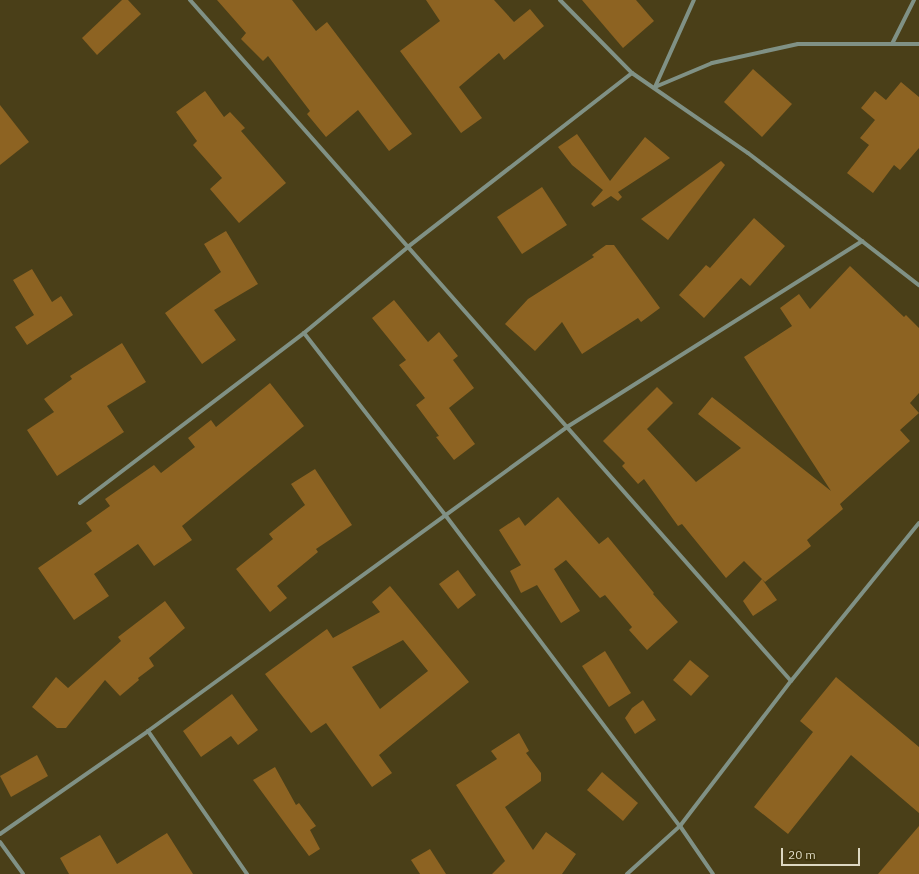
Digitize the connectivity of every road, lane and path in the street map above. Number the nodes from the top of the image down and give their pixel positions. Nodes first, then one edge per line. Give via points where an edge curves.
1 (190, 0) edge
2 (560, 0) edge
3 (694, 0) edge
4 (914, 0) edge
5 (892, 44) junction
6 (919, 44) edge
7 (632, 73) junction
8 (655, 87) junction
9 (862, 241) junction
10 (408, 248) junction
11 (919, 285) edge
12 (304, 333) junction
13 (566, 427) junction
14 (80, 503) dead end
15 (446, 516) junction
16 (919, 523) edge
17 (791, 681) junction
18 (148, 731) junction
19 (680, 826) junction
20 (0, 834) edge
21 (0, 842) edge
22 (23, 874) edge
23 (248, 874) edge
24 (627, 874) edge
25 (713, 874) edge

1 - 10 street
2 - 7 street
3 - 8 street
4 - 5 street
5 - 6 street
5 - 8 street via 798,44 712,63
7 - 8 street
7 - 10 street
8 - 9 street via 748,153
9 - 11 street
9 - 13 street
10 - 12 street
10 - 13 street
12 - 14 street
12 - 15 street
13 - 15 street
13 - 17 street
15 - 18 street
15 - 19 street
16 - 17 street
17 - 19 street
18 - 20 street
18 - 23 street
19 - 24 street
19 - 25 street
21 - 22 street

